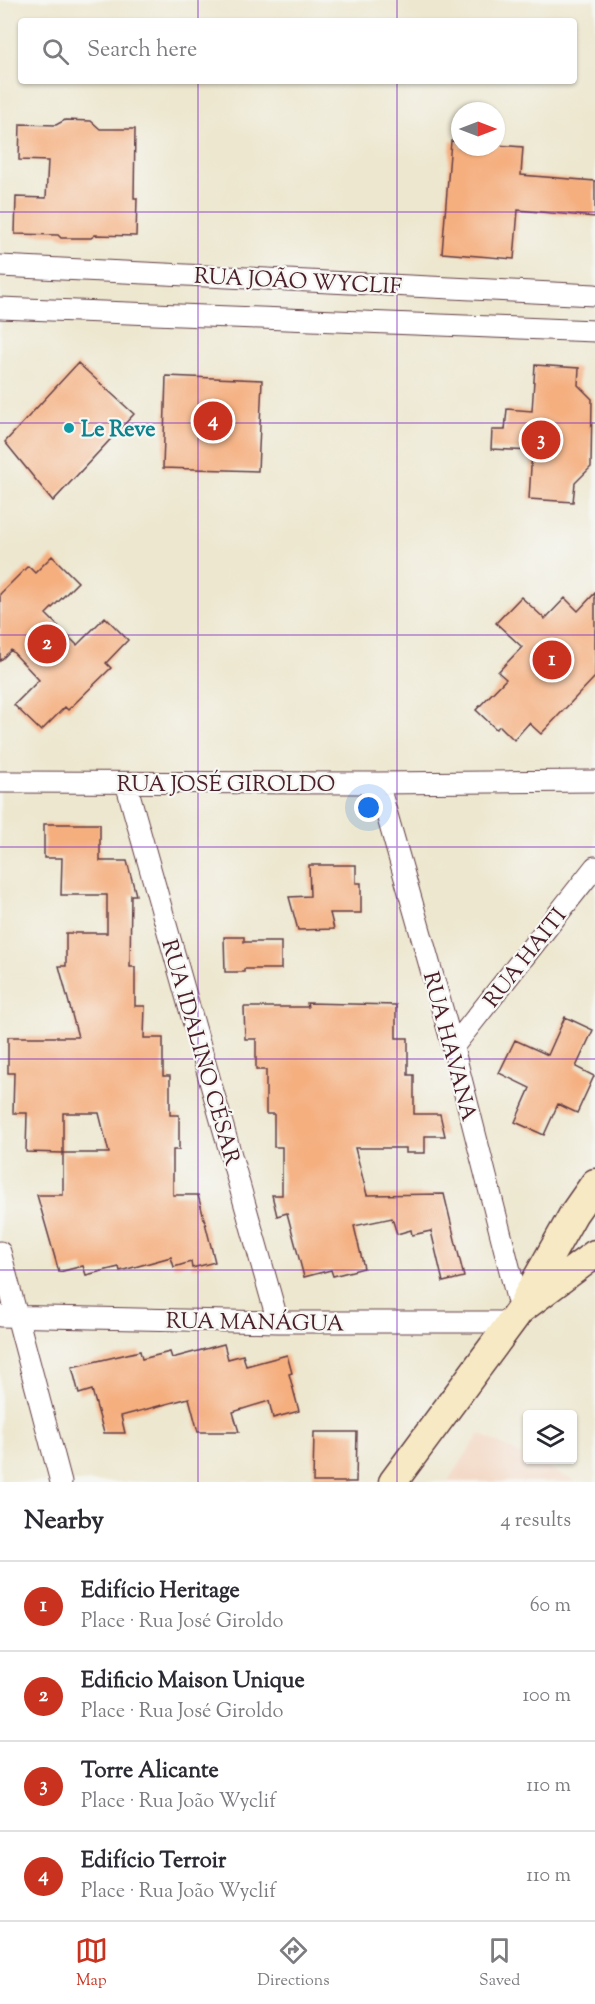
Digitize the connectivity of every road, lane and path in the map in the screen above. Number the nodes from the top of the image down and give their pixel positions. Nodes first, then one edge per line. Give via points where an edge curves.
1 (0, 266) edge
2 (595, 295) edge
3 (0, 308) edge
4 (595, 332) edge
5 (595, 781) edge
6 (0, 782) edge
7 (126, 783) junction
8 (378, 783) junction
9 (595, 867) edge
10 (453, 1047) junction
11 (595, 1183) edge
12 (0, 1252) edge
13 (595, 1254) edge
14 (515, 1316) junction
15 (9, 1317) edge
16 (278, 1322) junction
17 (61, 1482) edge
18 (393, 1482) edge

1 - 2 street, RUA JOÃO WYCLIF
3 - 4 street, RUA JOÃO WYCLIF
5 - 8 street, RUA JOSÉ GIROLDO
6 - 7 street, RUA JOSÉ GIROLDO
7 - 8 street, RUA JOSÉ GIROLDO
7 - 16 street, RUA IDALINO CÉSAR
8 - 10 street, RUA HAVANA
9 - 10 street, RUA HAITI
10 - 14 street, RUA HAVANA
11 - 14 street via 574,1212
12 - 15 street
13 - 14 street
14 - 16 street, RUA MANÁGUA
14 - 18 street
15 - 16 street, RUA MANÁGUA
15 - 17 street

